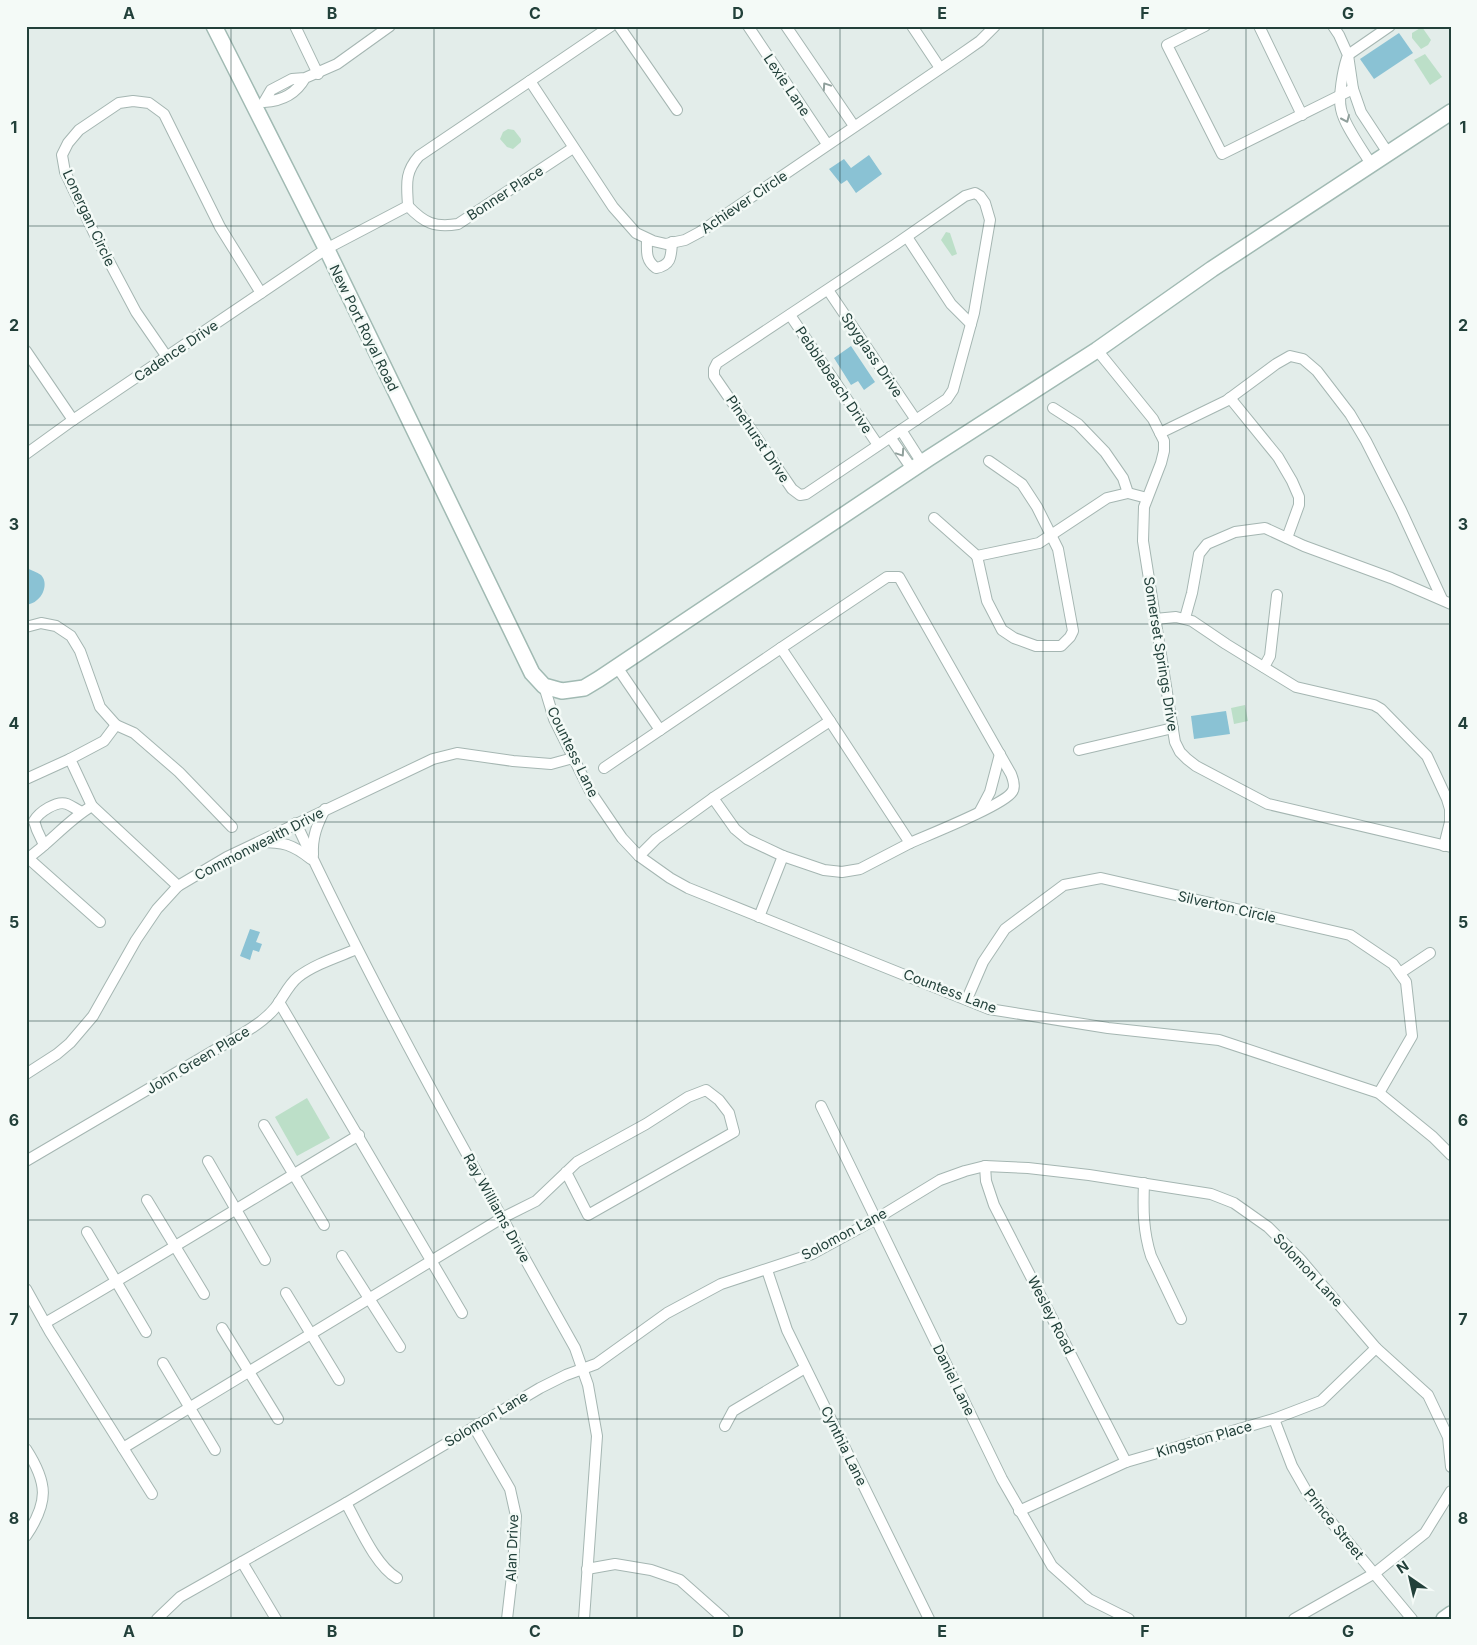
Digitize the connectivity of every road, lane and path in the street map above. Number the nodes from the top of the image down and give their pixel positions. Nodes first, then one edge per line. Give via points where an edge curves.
1 (214, 26) edge
2 (295, 26) edge
3 (390, 26) edge
4 (611, 26) edge
5 (619, 26) edge
6 (748, 26) edge
7 (786, 26) edge
8 (912, 26) edge
9 (995, 26) edge
10 (1205, 26) edge
11 (1259, 26) edge
12 (1333, 26) edge
13 (1390, 26) edge
14 (1348, 55) junction
15 (940, 68) junction
16 (318, 74) junction
17 (530, 81) junction
18 (1353, 89) junction
19 (1341, 95) junction
20 (259, 104) junction
21 (677, 110) dead end
22 (1451, 112) edge
23 (1302, 114) junction
24 (854, 126) junction
25 (827, 144) junction
26 (573, 148) junction
27 (1388, 153) junction
28 (1371, 164) junction
29 (408, 206) junction
30 (906, 237) junction
31 (647, 238) junction
32 (672, 242) junction
33 (326, 249) junction
34 (828, 290) junction
35 (261, 293) junction
36 (790, 315) junction
37 (971, 324) junction
38 (1097, 350) junction
39 (26, 351) edge
40 (167, 357) junction
41 (1230, 398) junction
42 (1053, 408) dead end
43 (73, 420) junction
44 (916, 420) junction
45 (901, 430) junction
46 (1160, 433) junction
47 (890, 437) junction
48 (878, 445) junction
49 (26, 454) edge
50 (989, 461) dead end
51 (917, 466) junction
52 (1128, 493) junction
53 (1147, 498) junction
54 (934, 518) dead end
55 (1052, 536) junction
56 (1287, 538) junction
57 (977, 556) junction
58 (1277, 595) dead end
59 (1446, 601) edge
60 (1185, 618) junction
61 (1156, 619) junction
62 (26, 627) edge
63 (782, 648) junction
64 (617, 667) junction
65 (1264, 667) junction
66 (544, 686) junction
67 (830, 721) junction
68 (116, 724) junction
69 (1173, 728) junction
70 (660, 730) junction
71 (1080, 750) dead end
72 (1000, 754) junction
73 (573, 758) junction
74 (70, 759) junction
75 (604, 768) dead end
76 (26, 779) edge
77 (713, 798) junction
78 (92, 806) junction
79 (325, 809) junction
80 (980, 811) junction
81 (82, 812) junction
82 (296, 823) junction
83 (232, 827) dead end
84 (258, 842) junction
85 (910, 843) junction
86 (44, 845) junction
87 (1448, 847) edge
88 (639, 856) junction
89 (783, 856) junction
90 (27, 857) edge
91 (313, 861) junction
92 (178, 886) junction
93 (759, 916) junction
94 (100, 922) dead end
95 (357, 949) junction
96 (1430, 953) dead end
97 (1400, 974) junction
98 (967, 999) junction
99 (279, 1002) junction
100 (26, 1074) edge
101 (1379, 1093) junction
102 (821, 1106) dead end
103 (264, 1125) dead end
104 (359, 1135) junction
105 (1451, 1155) edge
106 (26, 1161) edge
107 (208, 1161) dead end
108 (984, 1166) junction
109 (566, 1172) junction
110 (294, 1174) junction
111 (1144, 1183) junction
112 (147, 1200) dead end
113 (235, 1209) junction
114 (502, 1218) junction
115 (876, 1219) junction
116 (324, 1226) dead end
117 (87, 1232) dead end
118 (174, 1245) junction
119 (342, 1256) dead end
120 (265, 1260) dead end
121 (431, 1260) junction
122 (766, 1270) junction
123 (116, 1282) junction
124 (26, 1289) edge
125 (204, 1294) dead end
126 (286, 1294) dead end
127 (369, 1298) junction
128 (462, 1312) dead end
129 (1181, 1318) dead end
130 (45, 1323) junction
131 (222, 1328) dead end
132 (146, 1332) dead end
133 (310, 1334) junction
134 (400, 1347) dead end
135 (1376, 1348) junction
136 (163, 1363) dead end
137 (805, 1368) junction
138 (584, 1369) junction
139 (249, 1372) junction
140 (339, 1380) dead end
141 (189, 1408) junction
142 (278, 1419) dead end
143 (1274, 1419) junction
144 (725, 1426) dead end
145 (474, 1427) junction
146 (1450, 1440) edge
147 (123, 1448) junction
148 (26, 1449) edge
149 (215, 1450) dead end
150 (1126, 1462) junction
151 (1451, 1467) edge
152 (1451, 1491) edge
153 (152, 1494) dead end
154 (346, 1503) junction
155 (1019, 1511) junction
156 (26, 1536) edge
157 (242, 1562) junction
158 (587, 1569) junction
159 (1375, 1573) junction
160 (397, 1578) dead end
161 (1451, 1614) edge
162 (157, 1619) edge
163 (276, 1619) edge
164 (507, 1619) edge
165 (584, 1619) edge
166 (724, 1619) edge
167 (929, 1619) edge
168 (1129, 1619) edge
169 (1294, 1619) edge
170 (1412, 1619) edge
171 (1444, 1619) edge

1 - 20 main road, New Port Royal Road
2 - 16 street
3 - 16 street
4 - 17 street
5 - 21 street
6 - 25 street, Lexie Lane
24 -> 7 street
8 - 15 street
9 - 15 street, Achiever Circle via 980,41
10 - 23 street via 1167,44 1222,154
11 - 23 street
12 - 14 street
13 - 14 street
14 - 18 street
14 - 19 street
15 - 24 street, Achiever Circle
16 - 20 street via 292,79 271,90
17 - 26 street, Achiever Circle
17 - 29 street via 419,156 408,172
18 - 19 street
18 - 27 street via 1361,112
19 - 23 street
19 -> 28 street via 1341,109
20 - 33 main road, New Port Royal Road
22 - 27 main road
24 - 25 street, Achiever Circle
25 - 32 street, Achiever Circle via 700,232
26 - 29 street, Bonner Place via 458,224 426,222
26 - 31 street, Achiever Circle via 614,207 636,233
27 - 28 main road
28 - 38 main road
29 - 33 street
30 - 34 street, Pinehurst Drive
30 - 37 street via 951,304
30 - 37 street, Pinehurst Drive via 965,196 975,193 980,196 990,220
31 - 32 street, Achiever Circle via 666,244
31 - 32 street via 647,258 656,268 669,261
33 - 35 street, Cadence Drive
33 - 66 main road, New Port Royal Road via 511,631 532,673
34 - 36 street, Pinehurst Drive
34 - 44 street, Spyglass Drive
35 - 40 street, Cadence Drive
35 - 40 street, Lonergan Circle via 220,227 164,114 149,103 119,103 79,130 62,155 65,172 136,312
36 - 48 street, Pebblebeach Drive
36 - 48 street, Pinehurst Drive via 717,363 714,376 792,489 800,495
37 - 44 street, Pinehurst Drive via 953,390 947,399
38 - 46 street, Somerset Springs Drive
38 - 51 main road
39 - 43 street
40 - 43 street, Cadence Drive
41 - 46 street
41 - 56 street via 1278,457 1299,497
41 - 59 street via 1290,356 1303,359 1317,371 1366,441
42 - 52 street via 1078,424 1106,452 1123,478
43 - 49 street, Cadence Drive
44 - 45 street, Pinehurst Drive
45 - 47 street, Pinehurst Drive
45 - 51 street
46 - 53 street, Somerset Springs Drive via 1164,451
47 - 48 street, Pinehurst Drive
47 -> 51 street
50 - 55 street via 1022,484
51 - 64 main road
52 - 53 street
52 - 55 street via 1107,498
53 - 61 street, Somerset Springs Drive via 1143,541
54 - 57 street
55 - 57 street via 1039,543
55 - 57 street via 1058,549 1073,631 1061,646 1036,646 1002,630 986,601
56 - 59 street
56 - 60 street via 1265,528 1235,532 1207,544 1199,554
58 - 65 street via 1270,656
60 - 61 street
60 - 65 street
61 - 69 street, Somerset Springs Drive
62 - 68 street via 41,623 56,626 71,636 80,650 100,707
63 - 67 street
63 - 70 street
63 - 72 street via 887,577 899,577
64 - 66 main road via 577,690 562,691
64 - 70 street
65 - 87 street via 1302,690 1381,709 1427,756 1450,809
66 - 73 street, Countess Lane via 554,719
67 - 77 street
67 - 85 street
68 - 74 street via 104,741
68 - 83 street via 134,733 179,772
69 - 71 street
69 - 87 street, Somerset Springs Drive via 1180,752 1196,766 1268,804
70 - 75 street
72 - 80 street via 990,792
72 - 80 street via 1014,783 1012,792 997,804
73 - 79 street, Commonwealth Drive via 551,764 457,753 433,759
73 - 88 street, Countess Lane via 590,791 622,838
74 - 76 street
74 - 78 street
77 - 88 street via 656,839
77 - 89 street via 734,829
78 - 81 street
78 - 92 street
79 - 82 street, Commonwealth Drive
79 - 91 street via 312,843
80 - 85 street
81 - 86 street
81 - 86 street via 66,803 57,804 38,815 34,821
82 - 84 street, Commonwealth Drive
82 - 91 street, Ray Williams Drive
84 - 91 street via 281,842 300,850
84 - 92 street, Commonwealth Drive
85 - 89 street via 860,869 842,872 824,870
86 - 90 street
88 - 93 street, Countess Lane via 688,888
89 - 93 street
90 - 94 street
91 - 95 street, Ray Williams Drive
92 - 100 street, Commonwealth Drive via 136,940 93,1016 70,1043
93 - 98 street, Countess Lane
95 - 99 street, John Green Place via 297,978
95 - 114 street, Ray Williams Drive
96 - 97 street
97 - 98 street, Silverton Circle via 1393,964 1350,935 1101,878 1064,885 1005,929 983,962
97 - 101 street, Silverton Circle via 1406,982 1412,1036
98 - 101 street, Countess Lane via 989,1009 1108,1028 1219,1040
99 - 104 street
99 - 106 street, John Green Place via 261,1022 242,1034
101 - 105 street, Countess Lane
102 - 115 street, Daniel Lane
103 - 110 street
104 - 110 street
104 - 121 street
107 - 113 street
108 - 111 street, Solomon Lane via 1028,1168
108 - 115 street, Solomon Lane via 940,1180
108 - 150 street, Wesley Road via 994,1205
109 - 109 street via 577,1162 688,1097 706,1090 729,1113 734,1132 588,1215
109 - 114 street via 536,1201
110 - 113 street
110 - 116 street
111 - 129 street via 1143,1218 1147,1246
111 - 135 street, Solomon Lane via 1212,1194 1234,1203 1268,1227 1300,1259
112 - 118 street
113 - 118 street
113 - 120 street
114 - 121 street
114 - 138 street, Ray Williams Drive
115 - 122 street, Solomon Lane via 812,1254
115 - 155 street, Daniel Lane
117 - 123 street
118 - 123 street
118 - 125 street
119 - 127 street
121 - 127 street
121 - 128 street
122 - 137 street, Cynthia Lane via 787,1330
122 - 138 street, Solomon Lane via 722,1284 667,1313 596,1364
123 - 130 street
123 - 132 street
124 - 130 street
126 - 133 street
127 - 133 street
127 - 134 street
130 - 147 street
131 - 139 street
133 - 139 street
133 - 140 street
135 - 143 street, Kingston Place via 1321,1401
135 - 146 street, Solomon Lane via 1428,1395
136 - 141 street
137 - 144 street via 733,1411
137 - 167 street, Cynthia Lane
138 - 145 street, Solomon Lane via 566,1374
138 - 158 street, Ray Williams Drive via 597,1436
139 - 141 street
139 - 142 street
141 - 147 street
141 - 149 street
143 - 150 street, Kingston Place
143 - 159 street, Prince Street via 1292,1466 1308,1494
145 - 154 street, Solomon Lane
145 - 164 street, Alan Drive via 510,1489 516,1516
146 - 151 street, Solomon Lane
147 - 153 street
148 - 156 street via 42,1481 43,1502 38,1519
150 - 155 street, Kingston Place
152 - 159 street via 1425,1533
154 - 157 street, Solomon Lane
154 - 160 street via 380,1564
155 - 168 street, Daniel Lane via 1052,1566 1090,1599
157 - 162 street, Solomon Lane via 180,1597
157 - 163 street
158 - 165 street, Ray Williams Drive
158 - 166 street via 615,1564 651,1570 680,1580
159 - 169 street
159 - 170 street, Prince Street
161 - 171 main road

